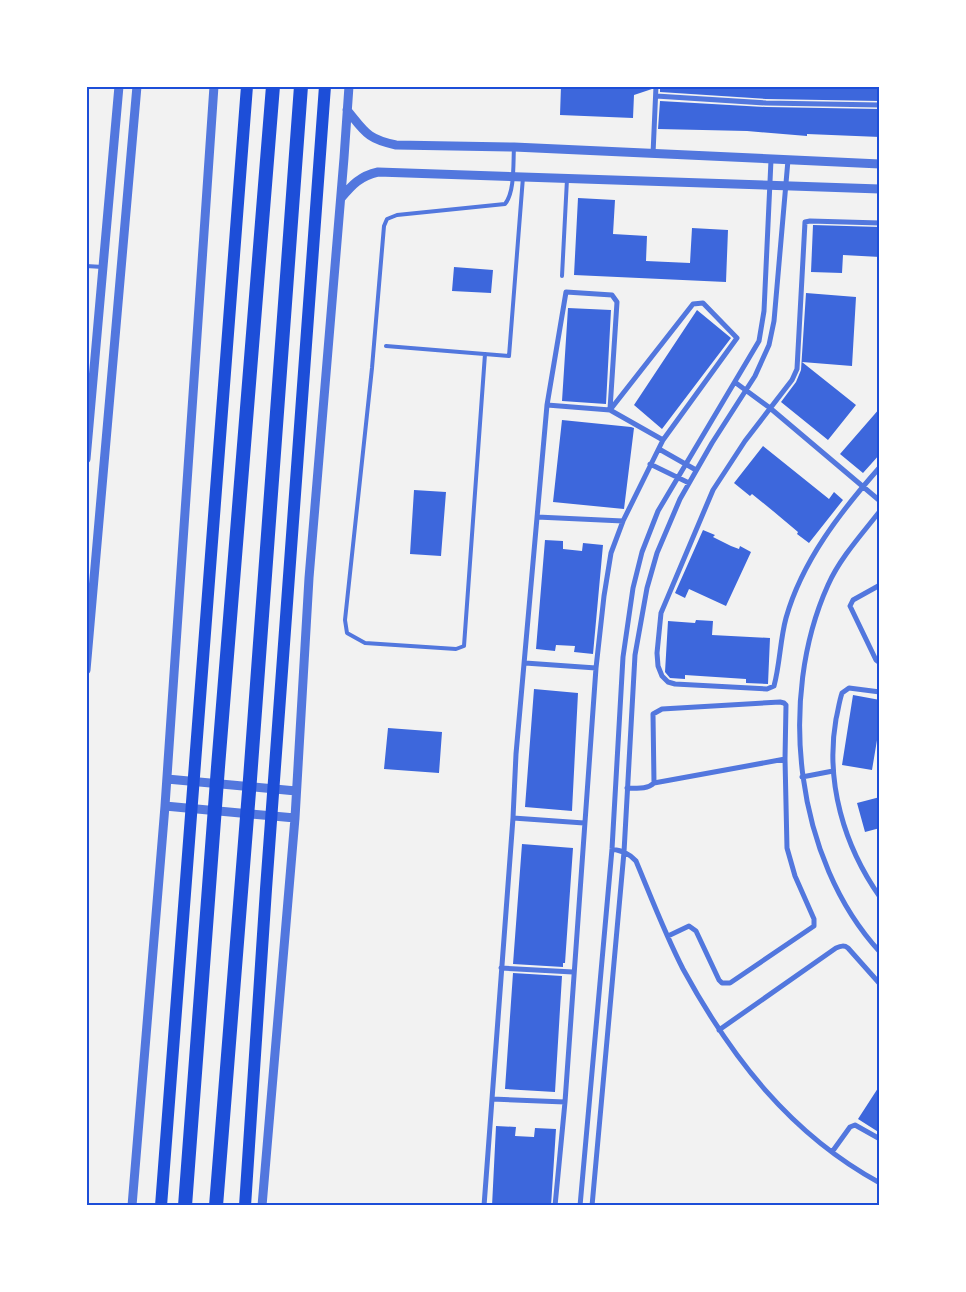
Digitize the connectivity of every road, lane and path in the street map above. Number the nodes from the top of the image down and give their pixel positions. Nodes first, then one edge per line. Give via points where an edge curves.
1 (119, 86) edge
2 (137, 86) edge
3 (214, 86) edge
4 (247, 86) edge
5 (272, 86) edge
6 (301, 86) edge
7 (326, 86) edge
8 (349, 86) edge
9 (656, 86) edge
10 (656, 96) junction
11 (880, 105) edge
12 (347, 110) junction
13 (514, 147) junction
14 (653, 154) junction
15 (771, 160) junction
16 (788, 160) junction
17 (880, 164) edge
18 (512, 176) junction
19 (523, 177) junction
20 (567, 179) junction
21 (770, 186) junction
22 (785, 187) junction
23 (880, 189) edge
24 (341, 198) junction
25 (880, 223) edge
26 (86, 266) edge
27 (103, 267) junction
28 (562, 276) dead end
29 (386, 346) dead end
30 (96, 352) junction
31 (114, 354) junction
32 (485, 354) junction
33 (736, 383) junction
34 (747, 390) junction
35 (546, 405) junction
36 (770, 408) junction
37 (610, 410) junction
38 (663, 440) junction
39 (659, 449) junction
40 (86, 459) edge
41 (650, 464) junction
42 (685, 464) junction
43 (880, 467) edge
44 (696, 470) junction
45 (677, 477) junction
46 (689, 483) junction
47 (862, 486) junction
48 (880, 501) edge
49 (880, 511) edge
50 (538, 517) junction
51 (623, 522) junction
52 (880, 585) edge
53 (525, 663) junction
54 (880, 663) edge
55 (596, 668) junction
56 (86, 670) edge
57 (880, 692) edge
58 (785, 759) junction
59 (833, 771) junction
60 (802, 777) junction
61 (167, 780) junction
62 (654, 783) junction
63 (627, 788) junction
64 (296, 791) junction
65 (165, 806) junction
66 (295, 818) junction
67 (513, 818) junction
68 (584, 823) junction
69 (612, 849) junction
70 (624, 852) junction
71 (880, 897) edge
72 (668, 936) junction
73 (880, 952) edge
74 (501, 968) junction
75 (573, 972) junction
76 (880, 984) edge
77 (719, 1030) junction
78 (594, 1045) junction
79 (607, 1046) junction
80 (492, 1099) junction
81 (565, 1102) junction
82 (880, 1139) edge
83 (832, 1152) junction
84 (880, 1184) edge
85 (132, 1206) edge
86 (161, 1206) edge
87 (185, 1206) edge
88 (216, 1206) edge
89 (245, 1206) edge
90 (262, 1206) edge
91 (484, 1206) edge
92 (555, 1206) edge
93 (580, 1206) edge
94 (592, 1206) edge

1 - 27 street
2 - 31 street
3 - 61 street
4 - 86 highway
5 - 87 highway
6 - 88 highway
7 - 89 highway
8 - 12 street
9 - 10 street
10 - 11 street via 766,103
10 - 14 street
12 - 13 street via 377,141 396,145
12 - 24 street
13 - 14 street
13 - 18 lane
14 - 15 street
15 - 16 street
15 - 21 street
16 - 17 street
16 - 22 street
18 - 19 street
18 - 24 street via 378,172 366,175
18 - 32 lane via 510,196 505,204 396,214 387,219 384,226 346,620 347,633 365,643 456,649 464,646
19 - 20 street
19 - 32 lane via 509,356
20 - 21 street
20 - 28 lane
21 - 22 street
21 - 33 street via 761,330 759,341
22 - 23 street
22 - 34 street via 773,333
24 - 64 street via 309,578
25 - 36 street via 805,222 797,369
26 - 27 lane
27 - 30 street
29 - 32 lane
30 - 31 street
30 - 40 street
31 - 56 street
33 - 34 street
33 - 42 street
34 - 36 street
34 - 44 street
35 - 37 street
35 - 37 street via 564,295 566,292 604,294 612,295 617,302
35 - 50 street
36 - 47 street
36 - 47 street via 713,490 661,613 658,666 668,682 767,689 774,686 785,620 797,586 817,548
37 - 38 street
37 - 38 street via 692,304 703,303 737,338
38 - 39 street
39 - 41 street
39 - 42 street
41 - 45 street
41 - 51 street
42 - 44 street
42 - 45 street
43 - 47 street
44 - 46 street
45 - 46 street
45 - 69 street via 647,537 632,596 622,657
46 - 63 street via 657,553 647,588 635,655
47 - 48 street
49 - 60 street via 839,564 819,606 802,688 799,720
50 - 51 street
50 - 53 street
51 - 55 street via 611,554
52 - 54 street via 852,600 850,606
53 - 55 street
53 - 67 street
55 - 68 street
57 - 59 street via 849,688 842,693 833,739
58 - 62 street
58 - 62 street via 784,703 662,709 653,714
58 - 72 street via 787,848 814,926 726,984 719,980 693,927
59 - 60 street
59 - 71 street via 845,829 859,862
60 - 73 street via 810,818 843,903
61 - 64 street
61 - 65 street
62 - 63 street via 649,787
63 - 70 street
64 - 66 street
65 - 66 street
65 - 85 street
66 - 90 street
67 - 68 street
67 - 74 street
68 - 75 street
69 - 70 street
69 - 78 street
70 - 72 street via 636,861
70 - 79 street
72 - 77 street
74 - 75 street
74 - 80 street
75 - 81 street
76 - 77 street via 848,948 841,946
77 - 83 street via 770,1097 800,1127
78 - 79 street
78 - 93 street
79 - 94 street
80 - 81 street
80 - 91 street
81 - 92 street
82 - 83 street via 855,1125 850,1127
83 - 84 street

